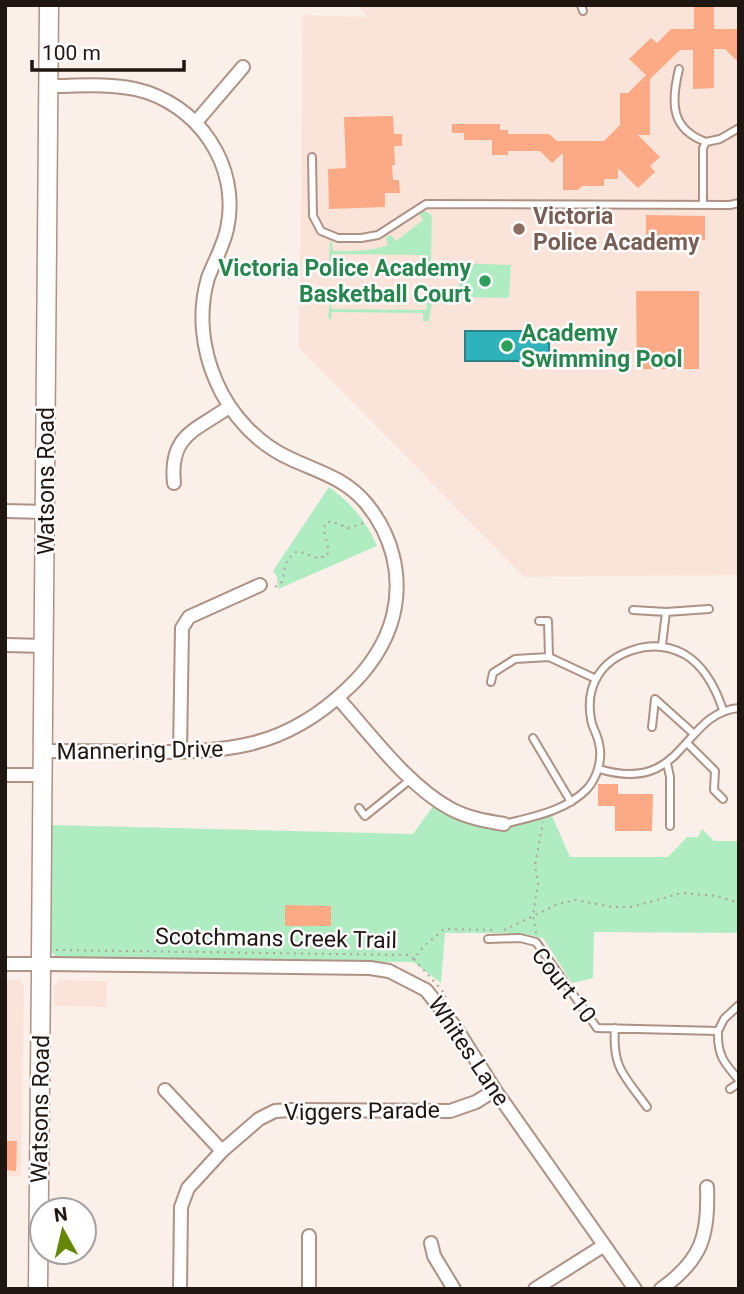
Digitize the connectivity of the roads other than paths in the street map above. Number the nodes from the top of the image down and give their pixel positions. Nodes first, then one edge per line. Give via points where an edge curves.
1 (49, 5) edge
2 (243, 67) dead end
3 (679, 69) dead end
4 (48, 86) junction
5 (196, 122) junction
6 (739, 128) edge
7 (706, 142) junction
8 (312, 157) dead end
9 (739, 202) edge
10 (703, 204) junction
11 (730, 205) junction
12 (739, 208) edge
13 (229, 407) junction
14 (174, 483) dead end
15 (5, 511) edge
16 (46, 512) junction
17 (260, 585) dead end
18 (709, 609) dead end
19 (633, 610) dead end
20 (666, 612) junction
21 (539, 621) dead end
22 (5, 645) edge
23 (662, 645) junction
24 (45, 646) junction
25 (549, 657) junction
26 (594, 678) junction
27 (491, 682) dead end
28 (338, 698) junction
29 (739, 708) edge
30 (723, 710) junction
31 (652, 727) dead end
32 (694, 734) junction
33 (533, 738) dead end
34 (688, 744) junction
35 (44, 751) junction
36 (180, 752) junction
37 (667, 764) junction
38 (598, 769) junction
39 (5, 775) edge
40 (43, 775) junction
41 (412, 778) junction
42 (723, 799) dead end
43 (570, 802) junction
44 (359, 808) dead end
45 (504, 824) joint
46 (670, 825) dead end
47 (488, 939) dead end
48 (41, 960) junction
49 (5, 964) edge
50 (739, 1005) edge
51 (615, 1028) junction
52 (718, 1031) junction
53 (739, 1082) edge
54 (730, 1089) dead end
55 (165, 1090) dead end
56 (495, 1090) junction
57 (647, 1107) dead end
58 (222, 1151) junction
59 (707, 1187) dead end
60 (309, 1236) dead end
61 (431, 1243) dead end
62 (603, 1246) junction
63 (38, 1289) edge
64 (180, 1289) edge
65 (309, 1289) edge
66 (454, 1289) edge
67 (536, 1289) edge
68 (635, 1289) edge
69 (661, 1289) edge

1 - 4 street, Watsons Road
2 - 5 street
3 - 7 lane via 674,91 677,120 684,131
4 - 5 street, Mannering Drive via 133,88 163,98
4 - 16 street, Watsons Road
5 - 13 street, Mannering Drive via 216,149 230,199 227,228 208,281 203,327 211,369
6 - 7 lane
7 - 10 lane
8 - 10 lane via 313,216 321,231 338,238 378,235 426,204
9 - 11 lane
10 - 11 lane
11 - 12 lane
13 - 14 street via 180,442 173,460
13 - 28 street, Mannering Drive via 279,453 351,488 375,516 391,546 397,590 391,624 366,669
15 - 16 street
16 - 24 street, Watsons Road
17 - 36 street via 189,617 182,628
18 - 20 lane
19 - 20 lane
20 - 23 lane
21 - 25 lane via 548,621
22 - 24 street
23 - 26 lane via 620,654
23 - 30 lane via 685,654 702,669
24 - 35 street, Watsons Road
25 - 26 lane
25 - 27 lane via 515,659 493,673
26 - 38 lane via 589,700 600,745
28 - 36 street, Mannering Drive via 299,725 255,744
28 - 41 street
29 - 30 lane
30 - 32 lane
31 - 32 lane via 655,699
32 - 34 lane
33 - 43 lane
34 - 37 lane
34 - 42 lane via 715,771 714,790
35 - 36 street, Mannering Drive
35 - 40 street, Watsons Road
37 - 38 lane via 619,775
37 - 46 lane
38 - 43 lane via 588,788
39 - 40 street
40 - 48 street, Watsons Road
41 - 44 lane via 365,816
41 - 45 street via 453,810
43 - 45 lane
47 - 51 lane, Court 10 via 536,942 597,1028
48 - 49 street, Whites Lane
48 - 56 street, Whites Lane via 389,971 426,989
48 - 63 street, Watsons Road
50 - 52 lane
51 - 52 lane
51 - 57 lane via 616,1063
52 - 53 lane via 717,1049
53 - 54 lane
55 - 58 street
56 - 58 street, Viggers Parade via 450,1111 275,1111
56 - 62 street, Whites Lane
58 - 64 street, Viggers Parade via 188,1188 181,1207
59 - 69 street via 708,1219 698,1252
60 - 65 street
61 - 66 street via 433,1256
62 - 67 street
62 - 68 street, Whites Lane

